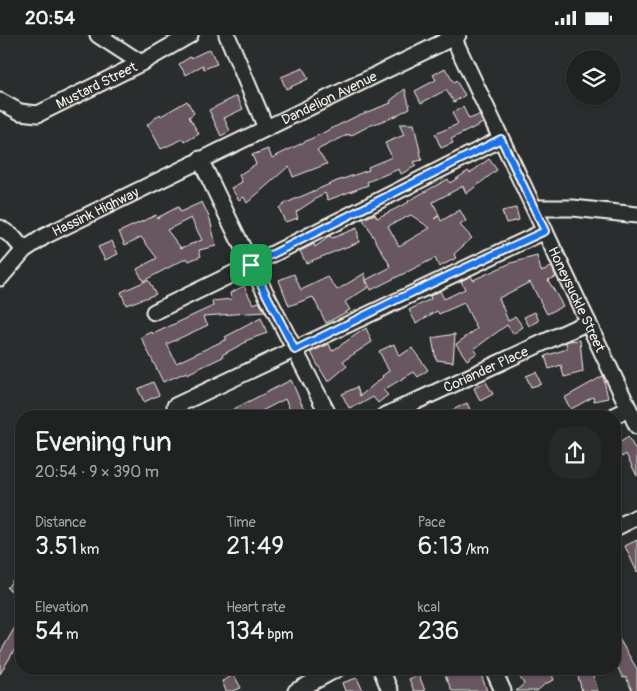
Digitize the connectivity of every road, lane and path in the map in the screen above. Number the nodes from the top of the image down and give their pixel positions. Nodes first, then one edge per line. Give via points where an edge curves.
1 (98, 35) edge
2 (190, 35) edge
3 (227, 35) edge
4 (445, 38) edge
5 (141, 63) junction
6 (0, 101) edge
7 (266, 127) junction
8 (501, 139) junction
9 (200, 159) junction
10 (535, 208) junction
11 (637, 215) edge
12 (0, 228) edge
13 (545, 231) junction
14 (24, 250) junction
15 (251, 265) junction
16 (0, 278) edge
17 (154, 312) dead end
18 (588, 322) junction
19 (295, 350) junction
20 (175, 406) dead end
21 (629, 409) junction
22 (326, 410) edge
23 (397, 410) edge
24 (621, 413) edge
25 (637, 426) edge
26 (637, 517) edge
27 (621, 525) edge
28 (326, 675) edge
29 (384, 675) edge
30 (496, 675) edge
31 (296, 691) edge
32 (390, 691) edge
33 (503, 691) edge

1 - 5 street
2 - 5 street, Mustard Street
3 - 7 street
4 - 7 street, Dandelion Avenue
4 - 8 street, Honeysuckle Street
5 - 6 street, Mustard Street via 38,114 20,112
7 - 9 street, Dandelion Avenue
8 - 10 street, Honeysuckle Street
8 - 15 street
9 - 14 street, Hassink Highway via 45,236
9 - 15 street
10 - 11 street
10 - 13 street, Honeysuckle Street
12 - 14 street
13 - 18 street, Honeysuckle Street
13 - 19 street
14 - 16 street, Hassink Highway
15 - 17 street
15 - 19 street
18 - 21 street, Honeysuckle Street
18 - 23 street, Coriander Place
19 - 20 street
19 - 22 street
21 - 24 street
21 - 25 street, Honeysuckle Street
26 - 27 street
28 - 31 street
29 - 32 street
30 - 33 street

